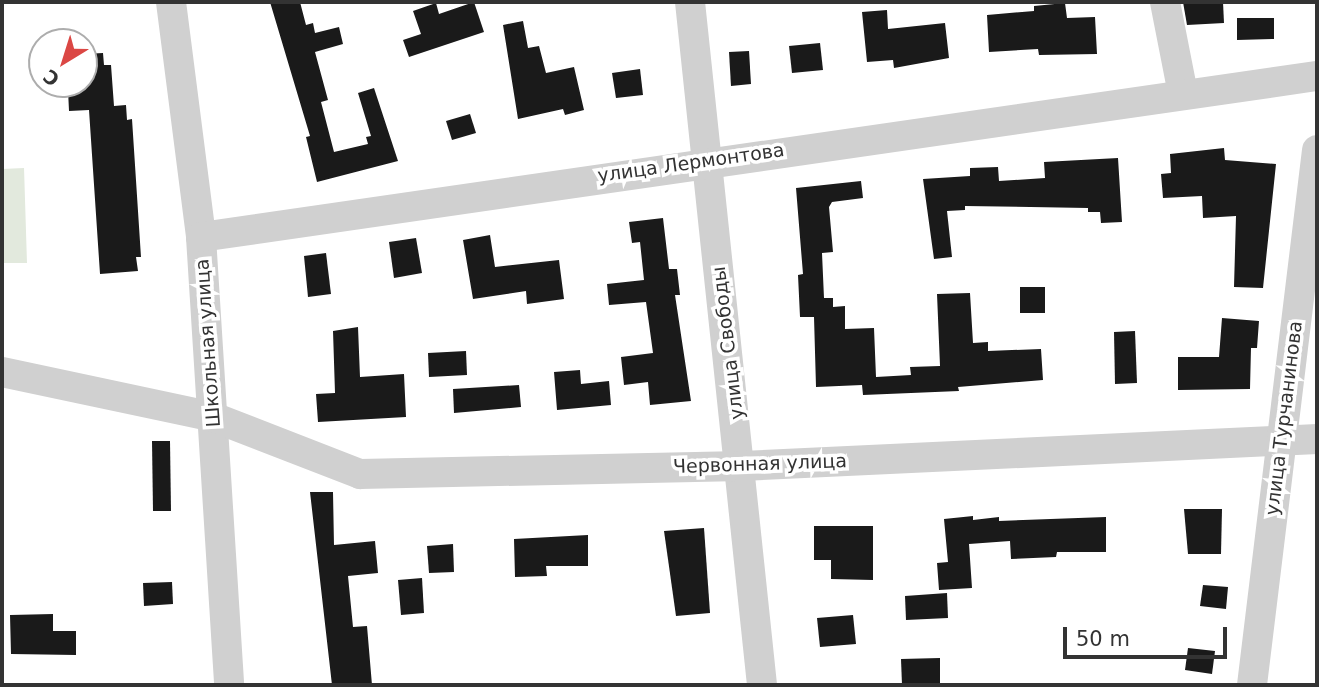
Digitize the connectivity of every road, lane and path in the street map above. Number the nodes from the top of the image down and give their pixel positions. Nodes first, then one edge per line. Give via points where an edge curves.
1 (171, 2) edge
2 (690, 2) edge
3 (1165, 2) edge
4 (1317, 76) edge
5 (1183, 94) junction
6 (1317, 150) edge
7 (706, 160) junction
8 (201, 237) junction
9 (2, 372) edge
10 (213, 417) junction
11 (1317, 439) edge
12 (1281, 442) junction
13 (742, 466) junction
14 (229, 685) edge
15 (762, 685) edge
16 (1252, 685) edge

1 - 8 street, Школьная улица
2 - 7 street, улица Свободы
3 - 5 street
4 - 5 street, улица Лермонтова
5 - 7 street, улица Лермонтова
6 - 12 street, улица Турчанинова
7 - 8 street, улица Лермонтова
7 - 13 street, улица Свободы
8 - 10 street, Школьная улица
9 - 10 street
10 - 13 street, Червонная улица via 360,474
10 - 14 street, Школьная улица
11 - 12 street, Червонная улица
12 - 13 street, Червонная улица
12 - 16 street, улица Турчанинова
13 - 15 street, улица Свободы

